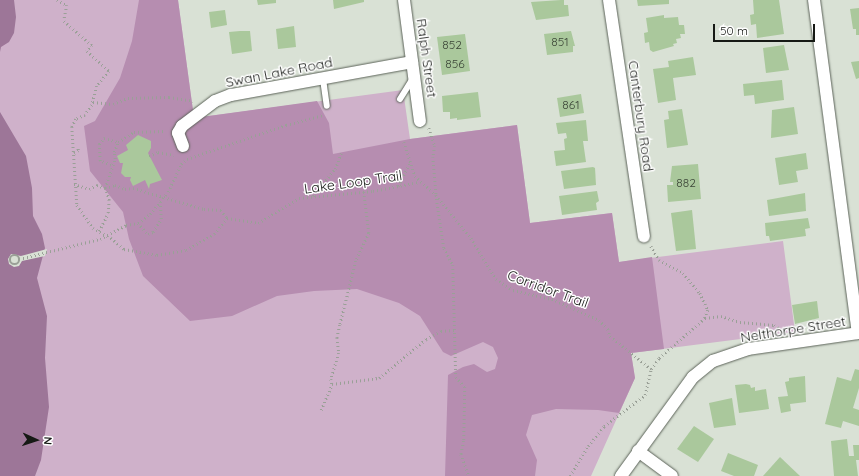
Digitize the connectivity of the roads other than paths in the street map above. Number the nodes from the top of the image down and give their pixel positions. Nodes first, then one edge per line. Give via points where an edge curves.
1 (404, 0) edge
2 (609, 0) edge
3 (814, 0) edge
4 (412, 62) junction
5 (414, 76) junction
6 (323, 79) junction
7 (400, 99) dead end
8 (327, 106) dead end
9 (420, 121) road end
10 (183, 146) dead end
11 (644, 236) road end
12 (859, 333) edge
13 (638, 451) junction
14 (621, 476) edge
15 (672, 476) edge

1 - 4 street, Ralph Street
2 - 11 street, Canterbury Road
3 - 12 street
4 - 5 street, Ralph Street
4 - 6 street, Swan Lake Road
5 - 7 lane
5 - 9 street, Ralph Street
6 - 8 lane
6 - 10 street, Swan Lake Road via 231,95 206,106 182,126 178,134
12 - 13 street, Nelthorpe Street via 748,349 713,361 693,377
13 - 14 street, Nelthorpe Street
13 - 15 street

